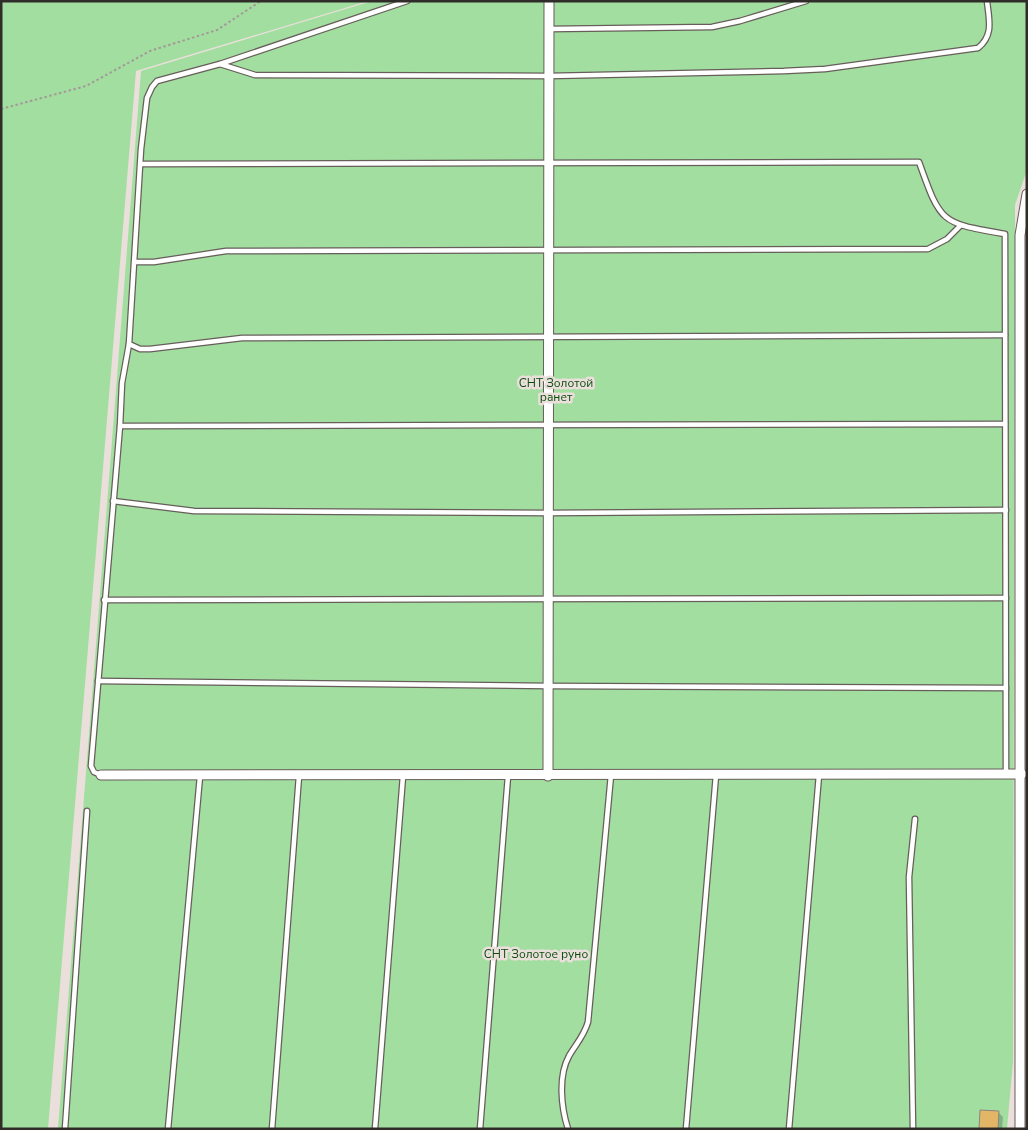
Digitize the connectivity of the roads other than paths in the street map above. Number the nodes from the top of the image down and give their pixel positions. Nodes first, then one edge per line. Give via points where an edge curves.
1 (408, 1) edge
2 (549, 1) edge
3 (806, 1) edge
4 (987, 1) edge
5 (549, 29) junction
6 (220, 64) junction
7 (549, 76) junction
8 (549, 163) junction
9 (141, 164) junction
10 (1027, 194) edge
11 (960, 226) junction
12 (548, 251) junction
13 (135, 262) junction
14 (1005, 335) junction
15 (548, 338) junction
16 (129, 344) junction
17 (1024, 380) edge
18 (1005, 424) junction
19 (120, 426) junction
20 (548, 426) junction
21 (113, 501) junction
22 (1006, 510) junction
23 (548, 513) junction
24 (1006, 598) junction
25 (548, 599) junction
26 (104, 600) junction
27 (1024, 632) edge
28 (98, 681) junction
29 (548, 686) junction
30 (1006, 688) junction
31 (1006, 774) junction
32 (1022, 774) junction
33 (101, 775) joint
34 (611, 775) junction
35 (716, 775) junction
36 (819, 775) junction
37 (200, 776) junction
38 (299, 776) junction
39 (403, 776) junction
40 (508, 776) junction
41 (548, 776) junction
42 (87, 811) dead end
43 (915, 819) dead end
44 (65, 1129) edge
45 (168, 1129) edge
46 (272, 1129) edge
47 (375, 1129) edge
48 (480, 1129) edge
49 (568, 1129) edge
50 (686, 1129) edge
51 (790, 1129) edge
52 (913, 1129) edge
53 (1020, 1129) edge

1 - 6 lane
2 - 5 street
3 - 5 lane via 712,27
4 - 7 lane via 990,34 978,48 824,69
5 - 7 street
6 - 7 lane via 255,75
6 - 9 lane via 157,81 152,87 145,115
7 - 8 street
8 - 9 lane
8 - 11 lane via 919,162 938,209
8 - 12 street
9 - 13 lane
10 - 17 street via 1020,235
11 - 12 lane via 928,249
11 - 14 lane via 1005,234
12 - 13 lane via 226,251
12 - 15 street
13 - 16 lane
14 - 15 lane
14 - 18 lane
15 - 16 lane via 242,338 150,349
15 - 20 street
16 - 19 lane via 122,383
17 - 27 street
18 - 20 lane
18 - 22 lane
19 - 20 lane
19 - 21 lane
20 - 23 street
21 - 23 lane via 194,511
21 - 26 lane
22 - 23 lane
22 - 24 lane
23 - 25 street
24 - 25 lane
24 - 30 lane
25 - 26 lane
25 - 29 street
26 - 28 lane
27 - 32 street
28 - 29 lane
28 - 33 lane via 91,766
29 - 30 lane
29 - 41 street
30 - 31 lane
31 - 32 street
31 - 36 street
32 - 53 street
33 - 37 street
34 - 35 street
34 - 41 street
34 - 49 lane via 588,1022 568,1057 561,1081
35 - 36 street
35 - 50 lane
36 - 51 lane
37 - 38 street
37 - 45 lane
38 - 39 street
38 - 46 lane
39 - 40 street
39 - 47 lane
40 - 41 street
40 - 48 lane
42 - 44 lane
43 - 52 lane via 909,877

